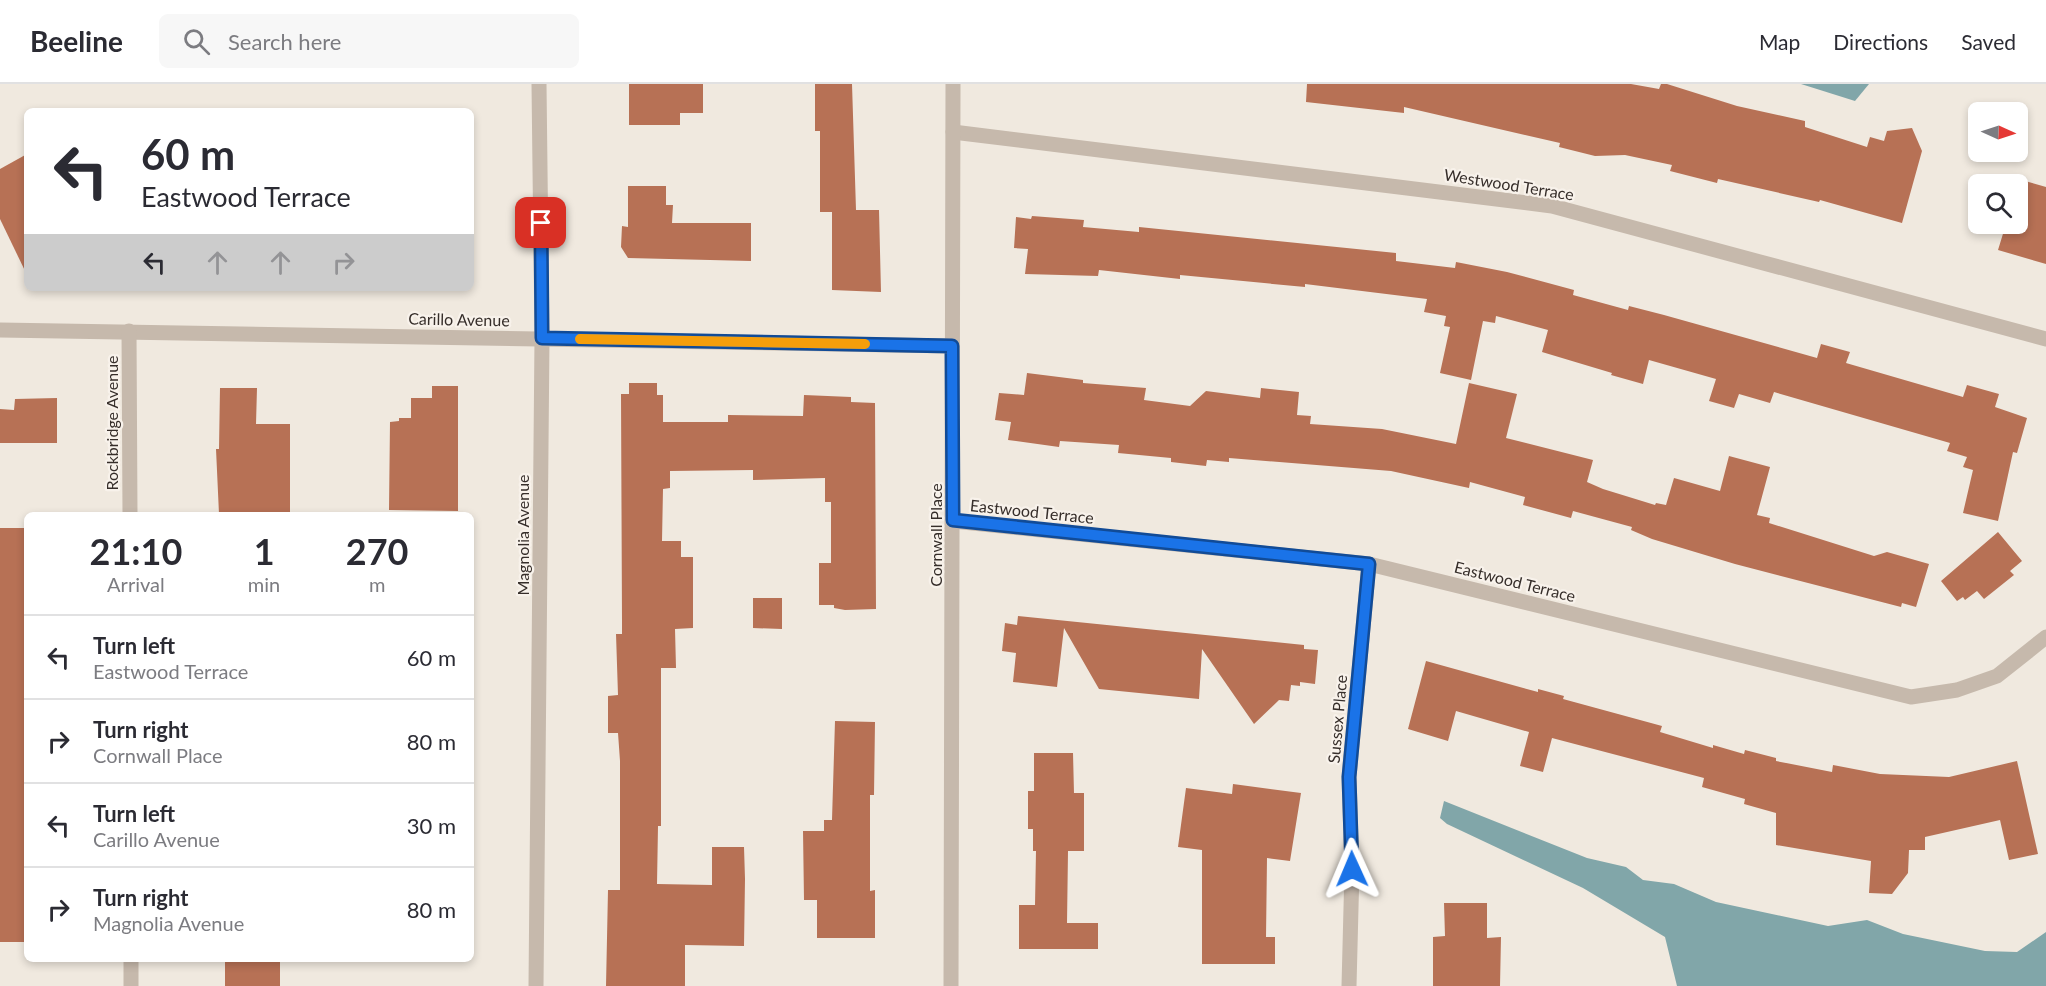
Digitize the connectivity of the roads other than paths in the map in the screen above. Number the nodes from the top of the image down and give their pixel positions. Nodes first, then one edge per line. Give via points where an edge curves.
1 (540, 84) edge
2 (953, 84) edge
3 (953, 132) junction
4 (0, 330) edge
5 (129, 331) junction
6 (542, 338) junction
7 (2046, 339) edge
8 (952, 346) junction
9 (130, 512) edge
10 (953, 520) junction
11 (1369, 564) junction
12 (2046, 638) edge
13 (131, 962) edge
14 (131, 986) edge
15 (536, 986) edge
16 (951, 986) edge
17 (1349, 986) edge

1 - 6 street, Magnolia Avenue
2 - 3 street, Cornwall Place
3 - 7 street, Westwood Terrace via 1552,206
3 - 8 street, Cornwall Place
4 - 5 street, Carillo Avenue
5 - 6 street, Carillo Avenue
5 - 9 street, Rockbridge Avenue
6 - 8 street, Carillo Avenue
6 - 15 street, Magnolia Avenue
8 - 10 street, Cornwall Place
10 - 11 street, Eastwood Terrace
10 - 16 street, Cornwall Place
11 - 12 street, Eastwood Terrace via 1911,697 1957,690 1997,676
11 - 17 street, Sussex Place via 1349,777
13 - 14 street

